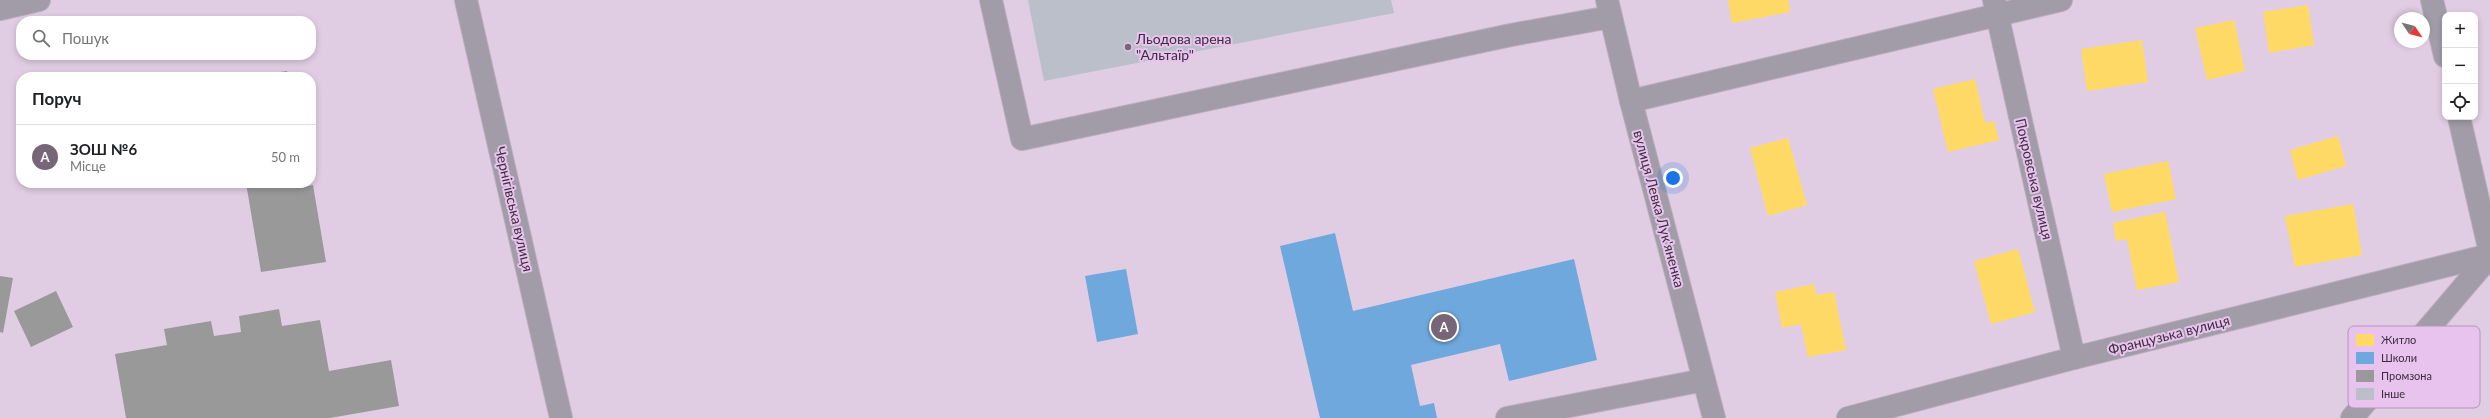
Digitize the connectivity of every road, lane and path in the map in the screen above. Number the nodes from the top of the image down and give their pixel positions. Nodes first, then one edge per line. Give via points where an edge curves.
1 (39, 0) edge
2 (466, 0) edge
3 (990, 0) edge
4 (2061, 0) edge
5 (2432, 0) edge
6 (1995, 8) edge
7 (0, 9) edge
8 (1608, 9) edge
9 (2443, 48) edge
10 (1631, 101) junction
11 (2460, 120) edge
12 (2490, 254) edge
13 (2429, 326) edge
14 (2074, 358) junction
15 (1704, 380) junction
16 (2360, 408) edge
17 (561, 418) edge
18 (1507, 418) edge
19 (1714, 418) edge
20 (1848, 418) edge
21 (2352, 418) edge

1 - 7 street
2 - 17 street, Чернігівська вулиця
3 - 8 street via 1022,139 1503,37
4 - 6 street
5 - 9 street
6 - 10 street
6 - 14 street, Покровська вулиця
8 - 10 street, вулиця Левка Лук'яненка
10 - 15 street, вулиця Левка Лук'яненка
11 - 12 street
12 - 13 street
12 - 14 street, Французька вулиця
14 - 20 street, Французька вулиця
15 - 18 street
15 - 19 street, вулиця Левка Лук'яненка
16 - 21 street

